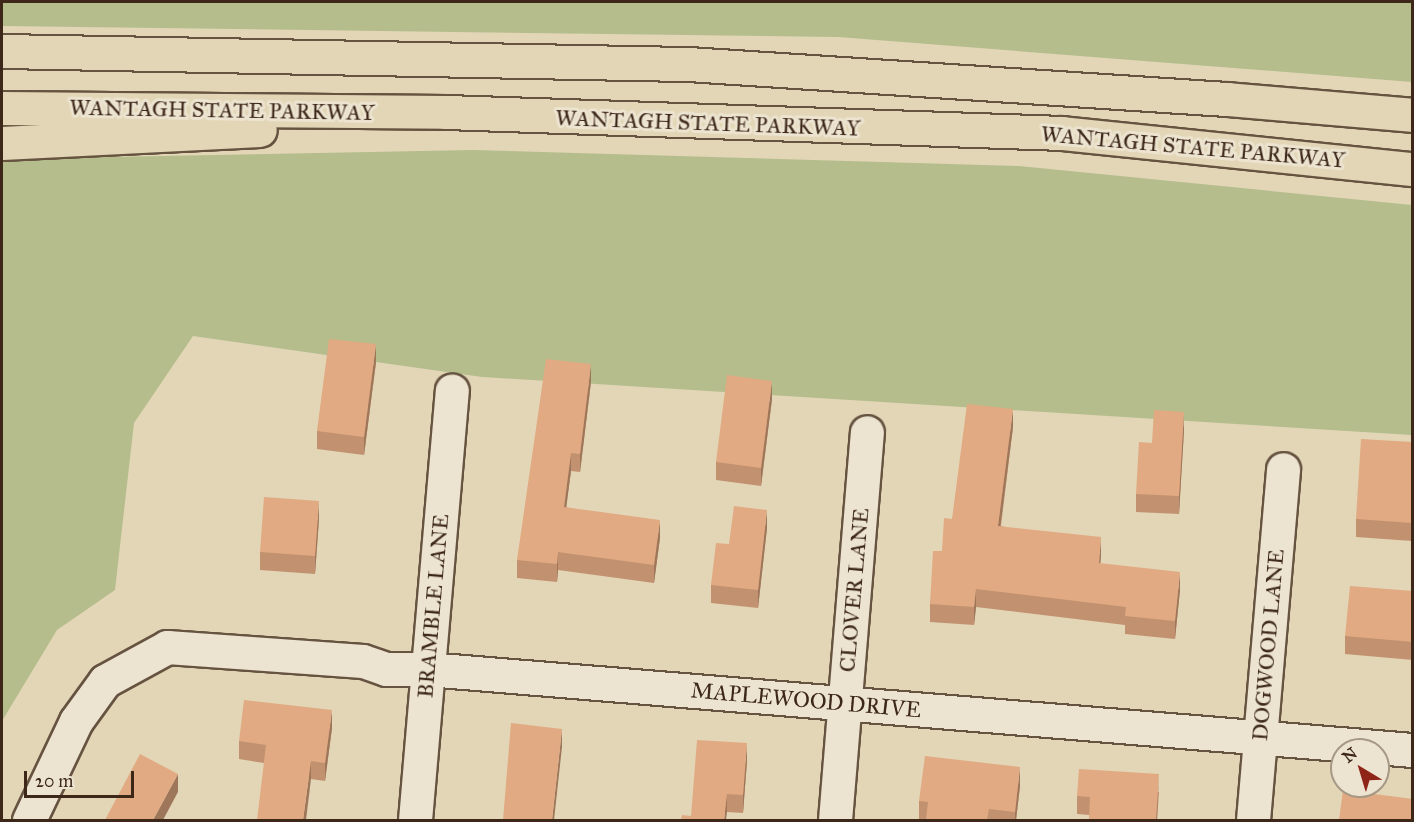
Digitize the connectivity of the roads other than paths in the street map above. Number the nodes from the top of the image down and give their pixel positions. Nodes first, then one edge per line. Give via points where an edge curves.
1 (2, 51) edge
2 (2, 108) edge
3 (446, 112) junction
4 (1413, 115) edge
5 (2, 143) edge
6 (1413, 169) edge
7 (452, 391) dead end
8 (867, 432) dead end
9 (1283, 469) dead end
10 (428, 669) junction
11 (845, 704) junction
12 (1260, 737) junction
13 (1413, 750) edge
14 (29, 820) edge
15 (415, 820) edge
16 (835, 820) edge
17 (1253, 820) edge

1 - 4 highway, WANTAGH STATE PARKWAY via 688,64
2 - 3 highway, WANTAGH STATE PARKWAY
3 - 5 highway via 190,135
3 - 6 highway, WANTAGH STATE PARKWAY via 1062,133
7 - 10 street, BRAMBLE LANE
8 - 11 street, CLOVER LANE
9 - 12 street, DOGWOOD LANE
10 - 11 street, MAPLEWOOD DRIVE
10 - 14 street, MAPLEWOOD DRIVE via 386,669 363,661 167,646 105,681 76,721
10 - 15 street, BRAMBLE LANE
11 - 12 street, MAPLEWOOD DRIVE
11 - 16 street, CLOVER LANE
12 - 13 street, MAPLEWOOD DRIVE
12 - 17 street, DOGWOOD LANE

